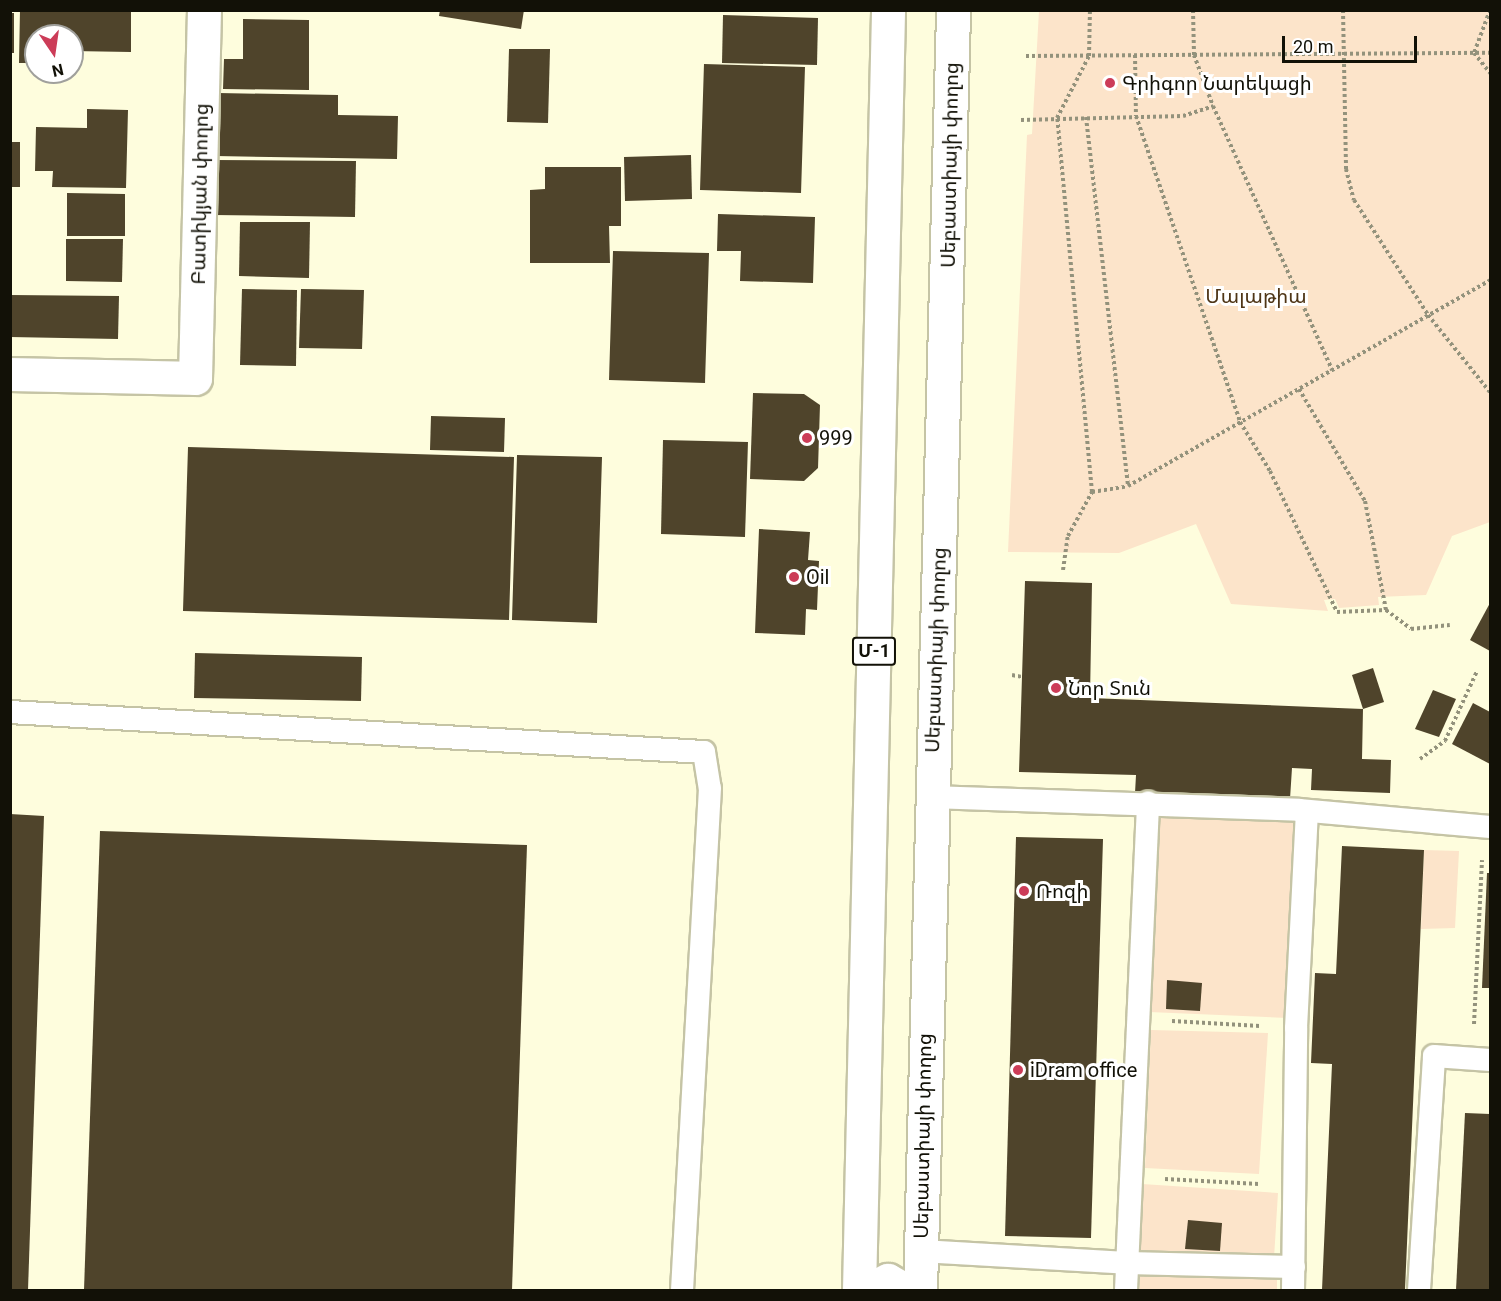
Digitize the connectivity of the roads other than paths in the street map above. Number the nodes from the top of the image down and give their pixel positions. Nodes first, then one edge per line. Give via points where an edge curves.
1 (204, 10) edge
2 (888, 10) edge
3 (953, 10) edge
4 (10, 374) edge
5 (10, 712) edge
6 (931, 798) junction
7 (1148, 802) junction
8 (1307, 811) junction
9 (1487, 827) edge
10 (1482, 1059) edge
11 (921, 1251) junction
12 (1127, 1263) junction
13 (1293, 1267) junction
14 (682, 1290) edge
15 (859, 1290) edge
16 (868, 1290) edge
17 (906, 1290) edge
18 (920, 1290) edge
19 (1126, 1290) edge
20 (1293, 1290) edge
21 (1419, 1290) edge

1 - 4 main road, Բատիկյան փողոց via 195,378
2 - 15 main road, Մ-1
3 - 6 main road, Սեբաստիայի փողոց
5 - 14 lane via 704,752 710,788
6 - 7 lane
6 - 11 main road, Սեբաստիայի փողոց
7 - 8 lane
7 - 12 lane
8 - 9 lane
8 - 13 lane via 1296,1028
10 - 21 lane via 1434,1056
11 - 12 lane
11 - 18 main road, Սեբաստիայի փողոց
12 - 13 lane
12 - 19 lane
13 - 20 lane
16 - 17 main road via 888,1280

